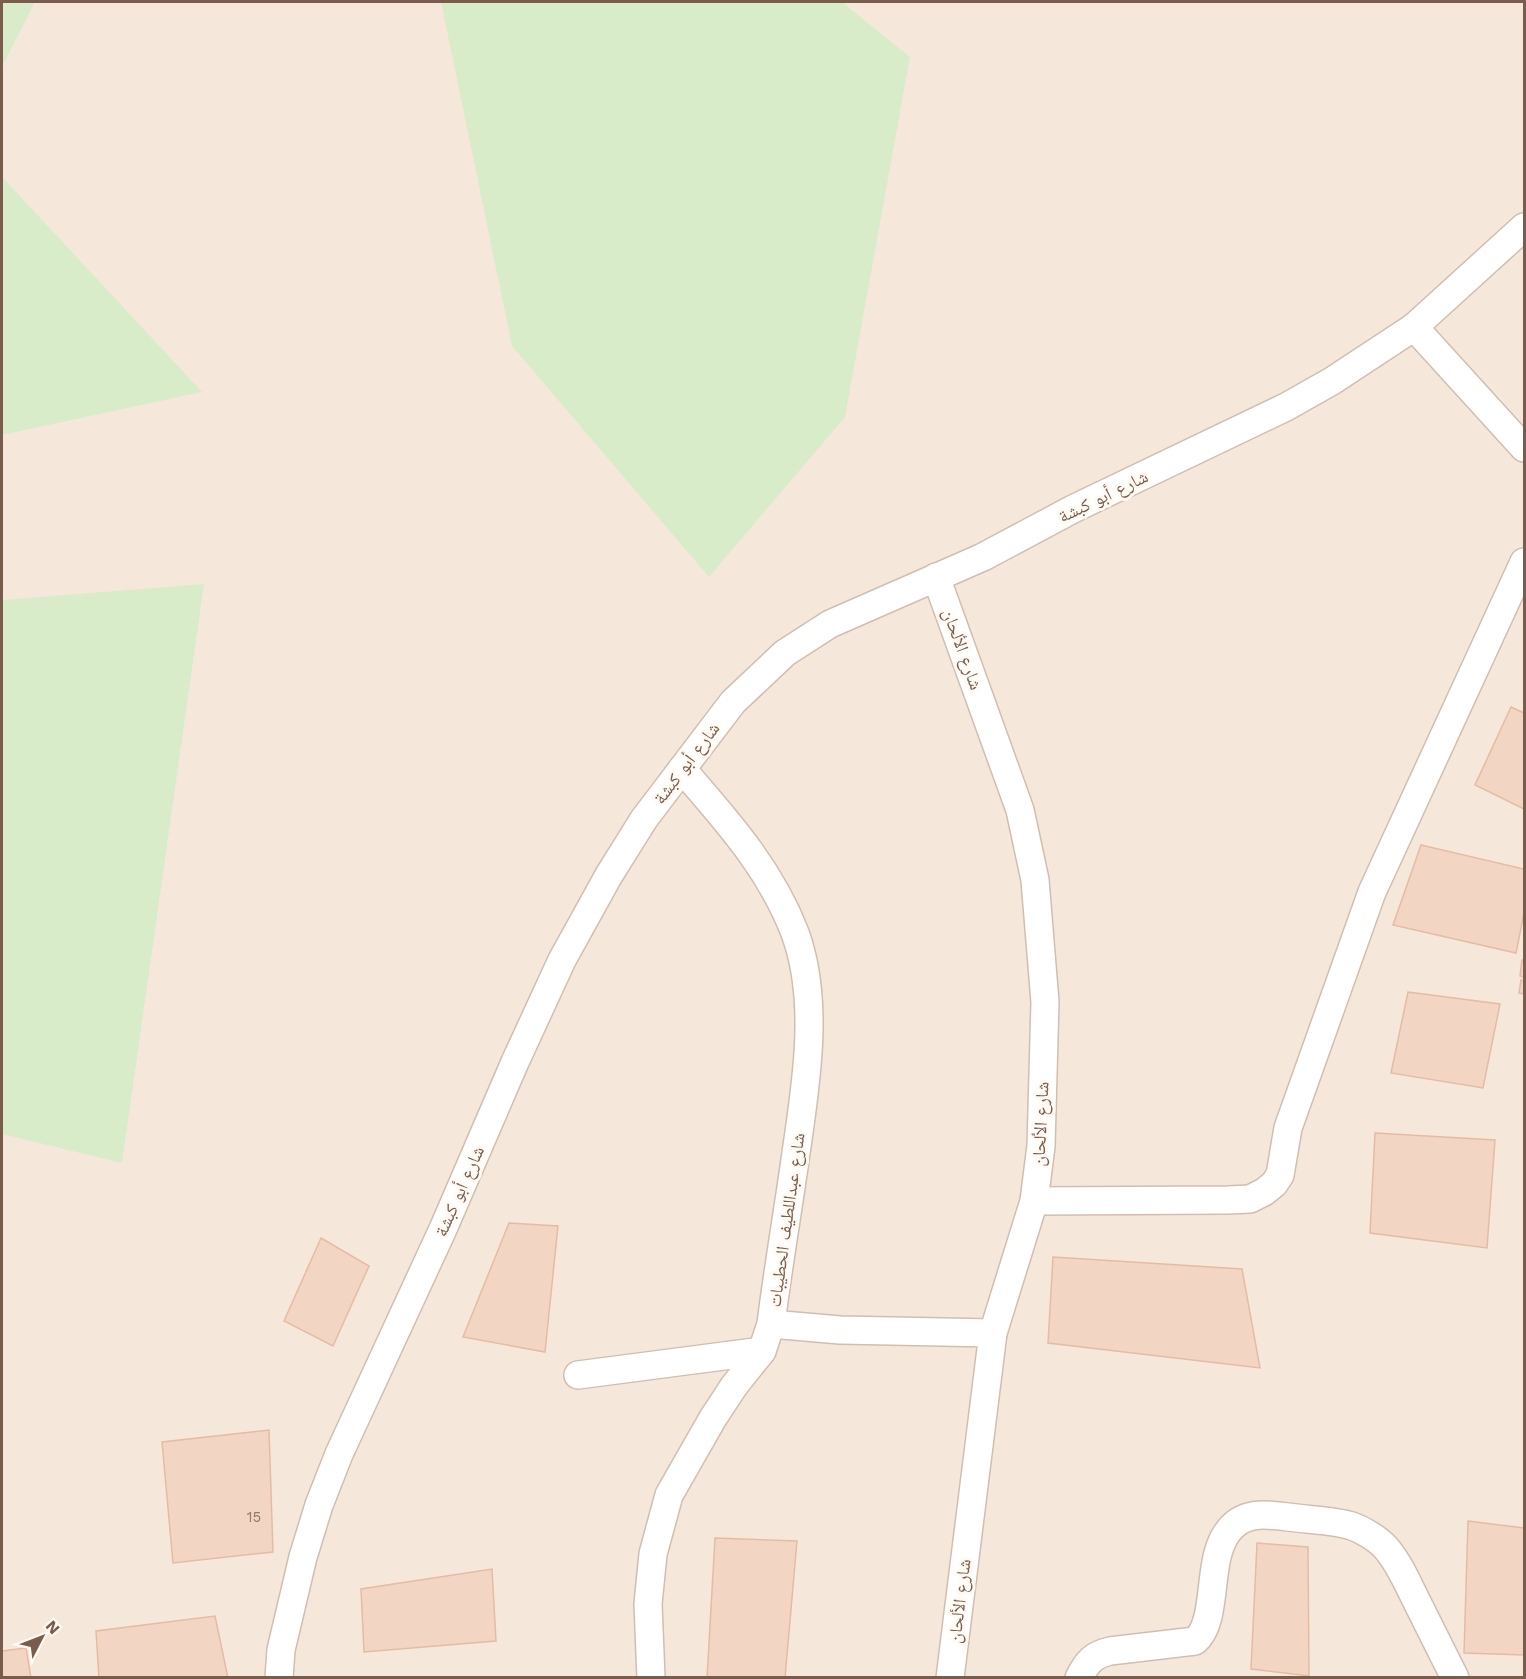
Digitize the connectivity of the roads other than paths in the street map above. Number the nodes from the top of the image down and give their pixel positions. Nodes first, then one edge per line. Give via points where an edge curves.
1 (1524, 227) edge
2 (1414, 327) junction
3 (1524, 448) edge
4 (1524, 562) edge
5 (936, 577) junction
6 (682, 769) junction
7 (1034, 1201) junction
8 (771, 1324) junction
9 (993, 1333) junction
10 (762, 1351) junction
11 (578, 1375) dead end
12 (279, 1677) edge
13 (651, 1677) edge
14 (950, 1677) edge
15 (1079, 1677) edge
16 (1455, 1677) edge

1 - 2 street, شارع أبو كبشة
2 - 3 street
2 - 5 street, شارع أبو كبشة via 1287,407
4 - 7 street via 1372,892 1288,1128 1280,1175 1274,1184 1250,1199 1239,1200
5 - 6 street, شارع أبو كبشة via 830,624 785,653 733,702
5 - 7 street, شارع الألحان via 1020,810 1035,880 1045,1002 1041,1146
6 - 8 street, شارع عبداللطيف الحطيبات via 747,844 773,887 795,933 807,981 804,1100
6 - 12 street, شارع أبو كبشة via 644,819 562,960 339,1454 303,1557 281,1650
7 - 9 street, شارع الألحان
8 - 9 street via 840,1330
8 - 10 street, شارع عبداللطيف الحطيبات
9 - 14 street, شارع الألحان
10 - 11 street
10 - 13 street, شارع عبداللطيف الحطيبات via 713,1418 669,1495 652,1564 648,1604
15 - 16 street via 1098,1654 1195,1641 1208,1618 1214,1568 1223,1539 1233,1525 1247,1516 1268,1514 1352,1526 1385,1547

